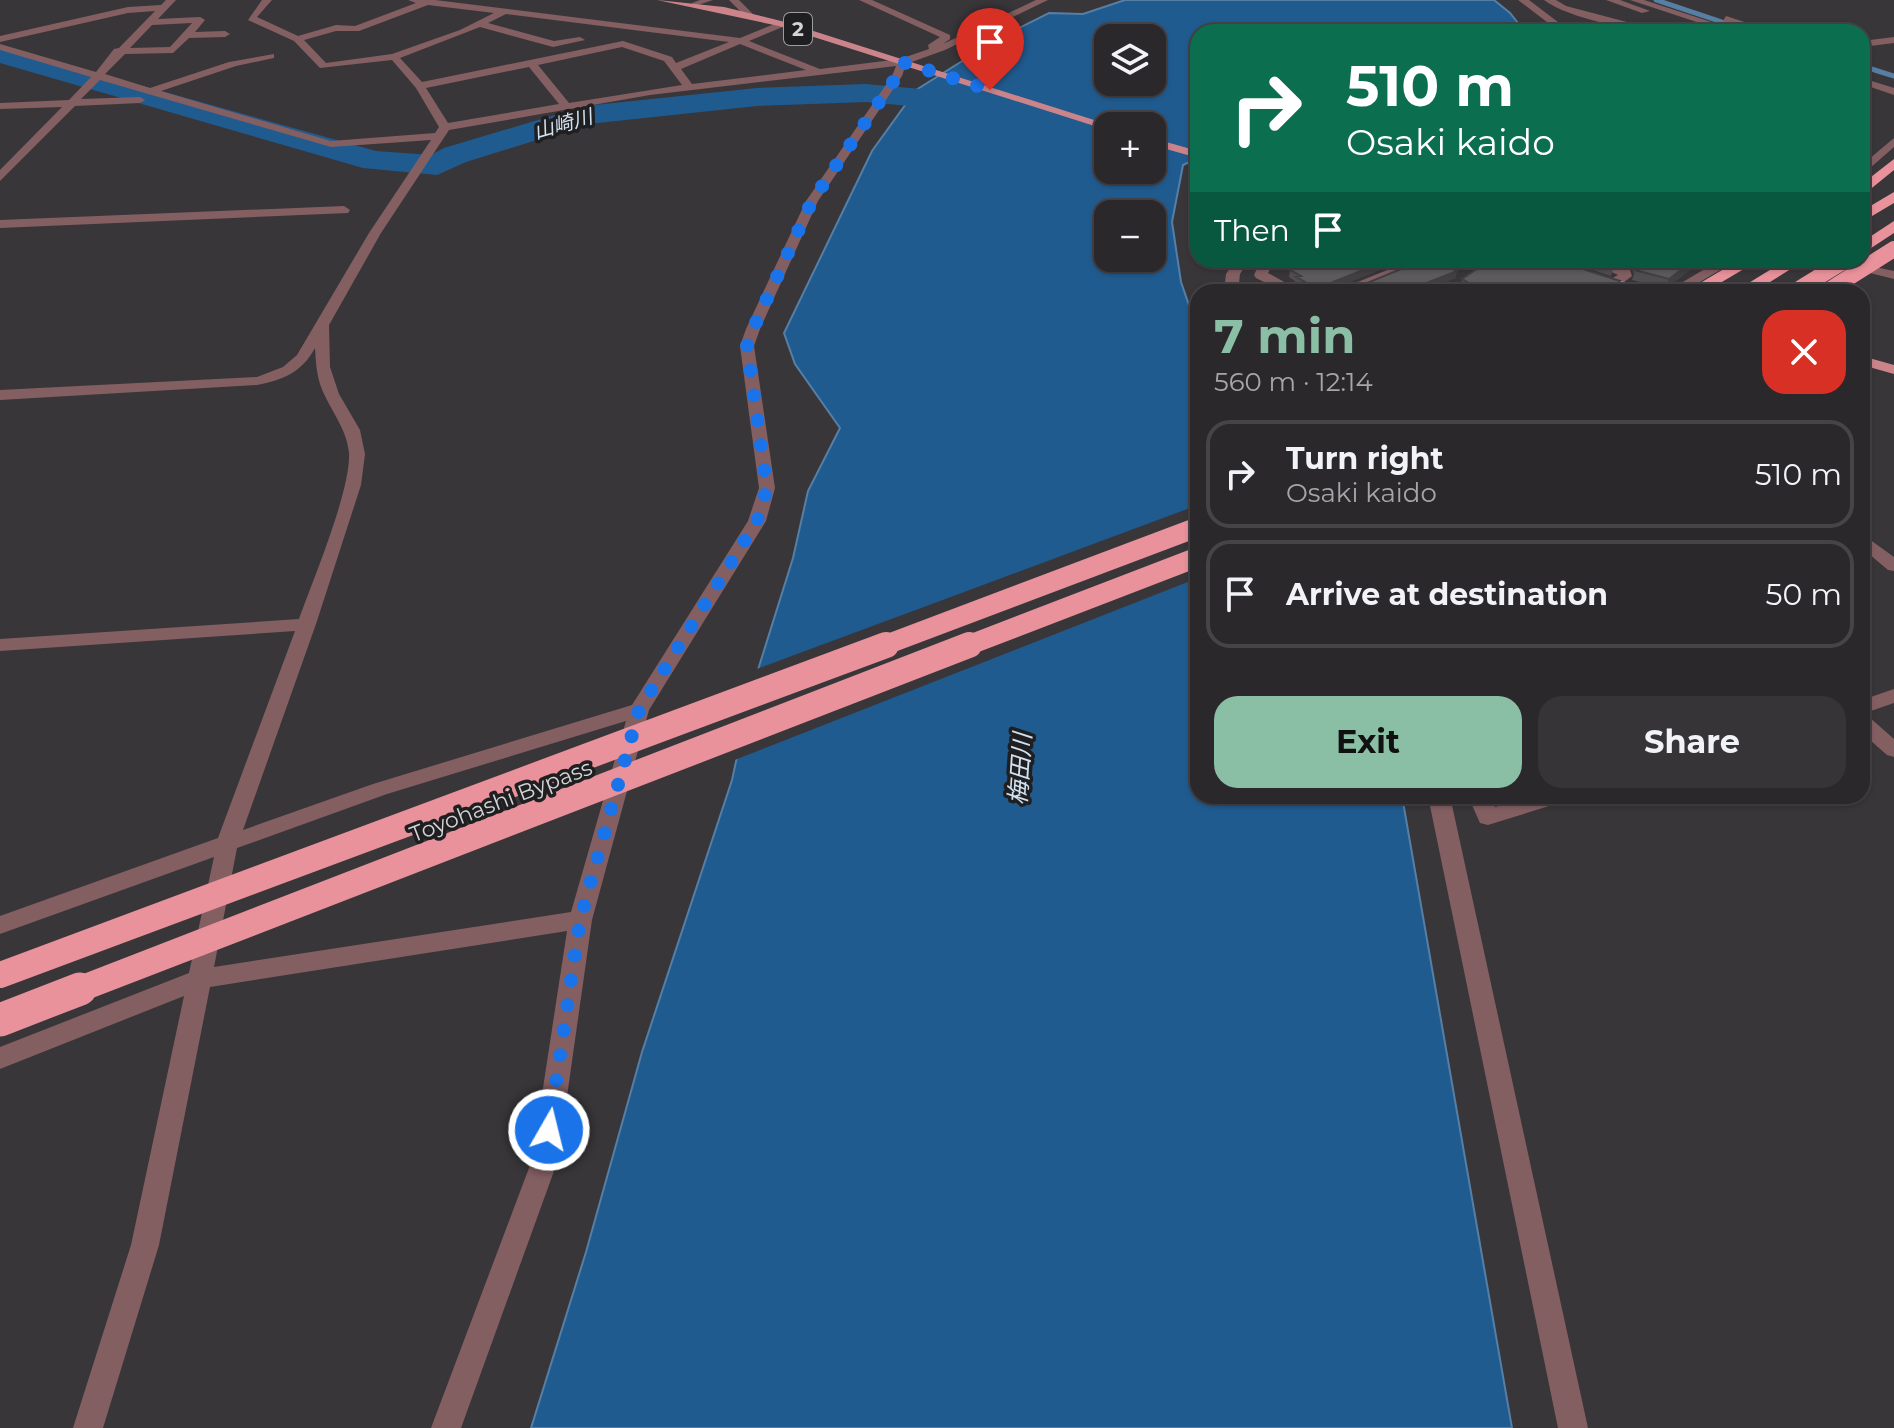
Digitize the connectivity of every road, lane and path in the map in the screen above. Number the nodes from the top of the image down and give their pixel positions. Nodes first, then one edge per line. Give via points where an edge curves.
1 (267, 0) edge
2 (413, 0) edge
3 (662, 0) edge
4 (708, 0) edge
5 (734, 0) edge
6 (864, 0) edge
7 (1029, 0) edge
8 (1043, 0) edge
9 (1523, 0) edge
10 (1549, 0) edge
11 (1598, 0) edge
12 (1611, 0) edge
13 (1635, 0) edge
14 (1669, 0) edge
15 (427, 2) edge
16 (166, 4) edge
17 (695, 5) junction
18 (503, 12) junction
19 (1016, 12) junction
20 (749, 15) junction
21 (149, 22) junction
22 (478, 24) junction
23 (616, 24) junction
24 (782, 24) junction
25 (1555, 24) edge
26 (1628, 24) edge
27 (1681, 24) edge
28 (1682, 24) edge
29 (1712, 24) edge
30 (1742, 24) edge
31 (597, 33) dead end
32 (225, 34) dead end
33 (187, 35) junction
34 (0, 39) edge
35 (297, 39) junction
36 (738, 40) junction
37 (1894, 40) edge
38 (1870, 43) edge
39 (606, 46) junction
40 (0, 47) edge
41 (118, 51) junction
42 (270, 56) dead end
43 (394, 57) junction
44 (906, 61) junction
45 (532, 64) junction
46 (676, 67) junction
47 (820, 73) junction
48 (1870, 75) edge
49 (93, 79) junction
50 (1894, 83) edge
51 (1870, 84) edge
52 (420, 86) junction
53 (690, 88) junction
54 (150, 91) junction
55 (1894, 92) edge
56 (140, 100) dead end
57 (69, 104) junction
58 (0, 106) edge
59 (567, 107) junction
60 (1094, 123) edge
61 (442, 132) junction
62 (1894, 141) edge
63 (1166, 145) edge
64 (1190, 153) edge
65 (1894, 163) edge
66 (1870, 164) edge
67 (0, 177) edge
68 (1870, 186) edge
69 (1894, 196) edge
70 (344, 210) dead end
71 (1870, 212) edge
72 (0, 224) edge
73 (1894, 226) edge
74 (1870, 243) edge
75 (1894, 249) edge
76 (1870, 264) edge
77 (1264, 268) edge
78 (1403, 268) edge
79 (1613, 268) edge
80 (1716, 268) edge
81 (1736, 268) edge
82 (1783, 268) edge
83 (1833, 268) edge
84 (1864, 268) edge
85 (1868, 268) edge
86 (1584, 274) edge
87 (1894, 275) edge
88 (1614, 283) junction
89 (1279, 284) edge
90 (1361, 284) edge
91 (1617, 284) edge
92 (1687, 284) edge
93 (1708, 284) edge
94 (1756, 284) edge
95 (1807, 284) edge
96 (1839, 284) edge
97 (322, 325) junction
98 (1870, 362) edge
99 (1894, 370) edge
100 (0, 395) edge
101 (1190, 530) edge
102 (1870, 546) edge
103 (1190, 560) edge
104 (1894, 566) edge
105 (307, 624) junction
106 (0, 645) edge
107 (1894, 696) edge
108 (1870, 704) edge
109 (639, 710) junction
110 (1870, 729) edge
111 (1894, 750) edge
112 (1441, 804) edge
113 (1482, 804) edge
114 (1531, 804) edge
115 (228, 841) junction
116 (580, 920) junction
117 (0, 925) edge
118 (0, 975) edge
119 (200, 979) junction
120 (0, 1020) edge
121 (0, 1058) edge
122 (88, 1428) edge
123 (446, 1428) edge
124 (1573, 1428) edge

1 - 35 street via 251,18
2 - 15 street
3 - 17 main road, 2
4 - 17 street
5 - 20 street
6 - 44 street via 947,37
7 - 19 street
8 - 19 street
9 - 25 street
10 - 26 street
11 - 27 street
12 - 28 street
13 - 29 street
14 - 30 street
15 - 18 street
15 - 35 street via 356,29 336,28
16 - 21 street
16 - 34 street
17 - 20 main road, 2
18 - 22 street
18 - 23 street
19 - 44 street
20 - 24 main road, 2
21 - 33 street via 200,20
21 - 41 street
22 - 39 street via 553,44 588,38
22 - 43 street
23 - 31 street
23 - 36 street
24 - 36 street
24 - 44 main road, 2
32 - 33 street
33 - 41 street via 173,50
35 - 43 street via 324,66
36 - 46 street
36 - 47 street
37 - 38 street
39 - 45 street
39 - 46 street via 623,44 653,52
40 - 49 street
41 - 49 street
42 - 54 street
43 - 52 street
44 - 47 street
44 - 60 main road, 2
44 - 109 street via 812,201 747,346 767,488 757,521
45 - 52 street
45 - 59 street
46 - 53 street
47 - 53 street
48 - 50 street
49 - 54 street
49 - 57 street
51 - 55 street
52 - 61 street
53 - 59 street
54 - 61 street via 331,144
56 - 57 street
57 - 58 street
57 - 67 street
59 - 61 street
61 - 97 street
62 - 66 street
63 - 64 main road
65 - 68 highway
69 - 71 highway
70 - 72 street
73 - 74 highway
75 - 76 highway, bridge
77 - 89 street via 1261,275
78 - 90 street
79 - 88 street via 1625,273
80 - 92 street
81 - 93 highway
82 - 94 highway
83 - 95 highway, bridge
84 - 96 highway, bridge
85 - 87 street
86 - 88 main road
88 - 91 main road
97 - 100 street via 293,369 275,378
97 - 105 street via 323,367 331,394 352,430 357,454 353,485
98 - 99 main road
101 - 118 highway, Toyohashi Bypass, bridge
102 - 104 street
103 - 120 highway, Toyohashi Bypass, bridge
105 - 106 street
105 - 115 street
107 - 108 street
109 - 115 street
109 - 116 street
110 - 111 street
112 - 124 street
113 - 114 street via 1488,817
115 - 117 street
115 - 119 street
116 - 119 street
116 - 123 street via 545,1160
119 - 121 street
119 - 122 street via 145,1245

